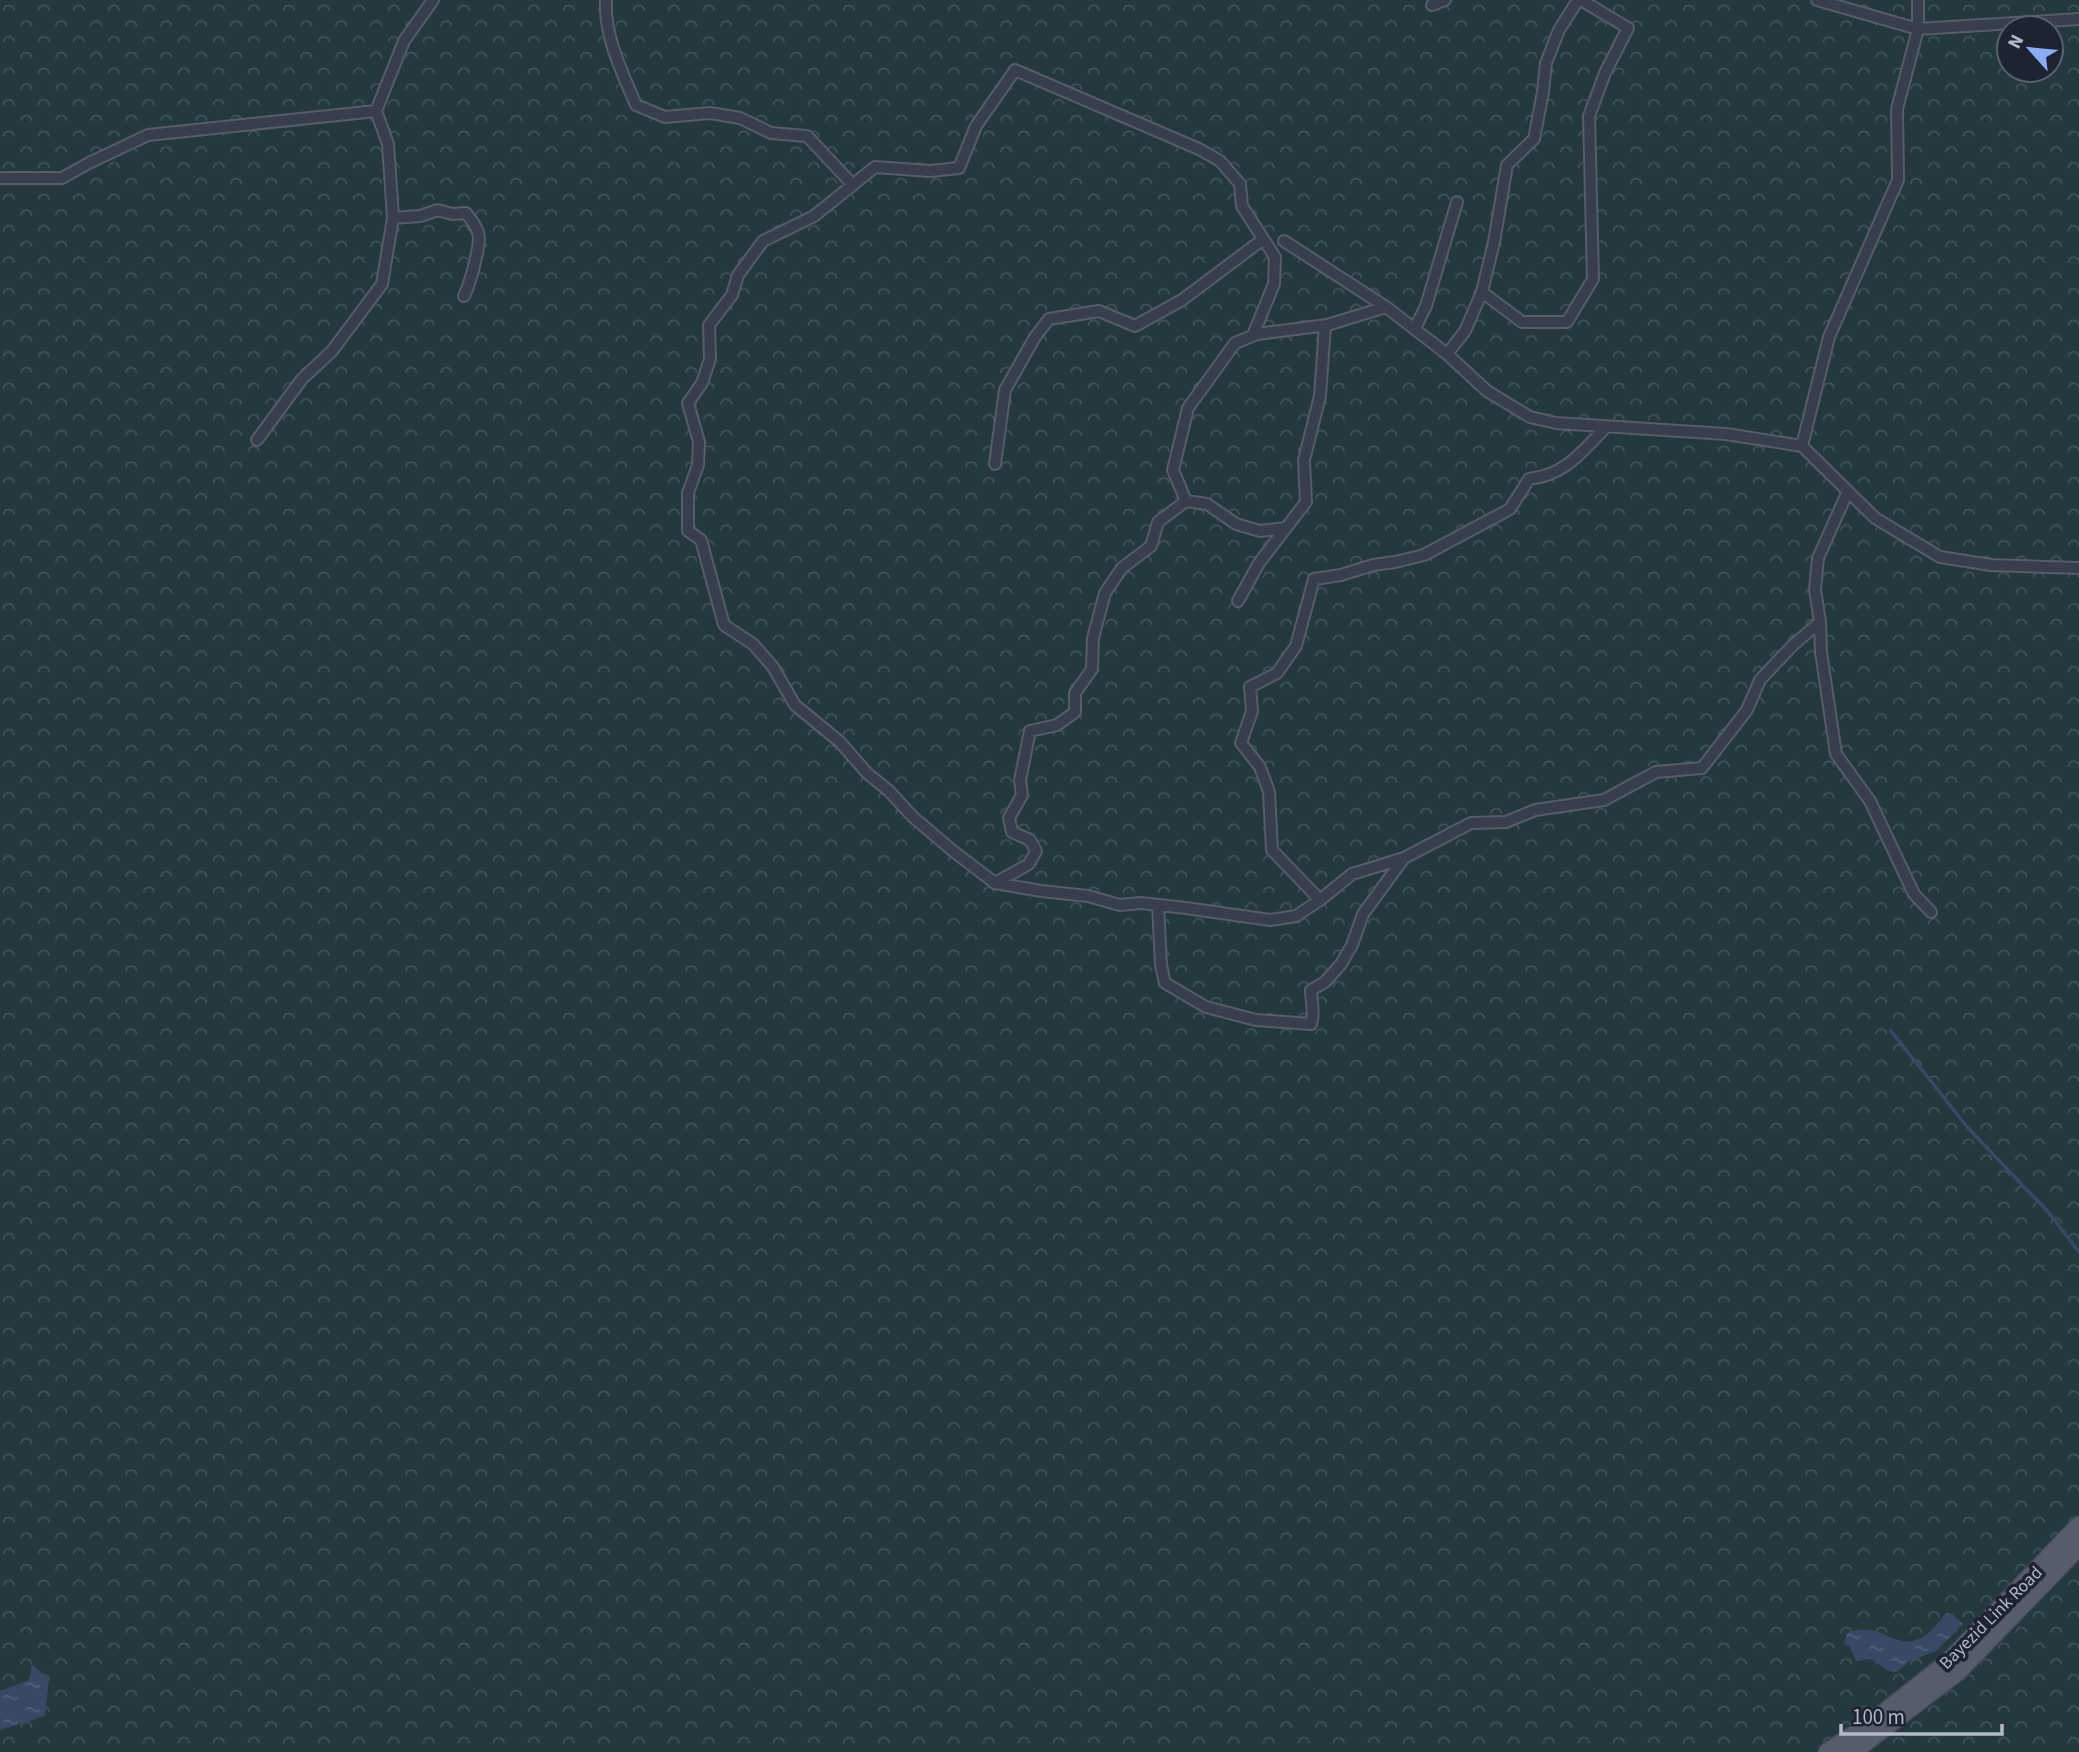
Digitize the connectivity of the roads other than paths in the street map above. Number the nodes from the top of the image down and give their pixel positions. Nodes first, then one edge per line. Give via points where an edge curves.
1 (433, 0) edge
2 (606, 0) edge
3 (1445, 0) edge
4 (1580, 0) edge
5 (1817, 0) edge
6 (1918, 0) edge
7 (1432, 5) dead end
8 (2079, 19) edge
9 (1918, 29) junction
10 (376, 111) junction
11 (0, 178) edge
12 (853, 185) junction
13 (1457, 202) dead end
14 (393, 218) junction
15 (1262, 240) junction
16 (1284, 242) dead end
17 (1482, 292) junction
18 (464, 296) dead end
19 (1386, 307) junction
20 (1325, 326) junction
21 (1415, 328) junction
22 (1253, 335) junction
23 (1447, 354) junction
24 (1606, 427) junction
25 (257, 440) dead end
26 (1802, 446) junction
27 (995, 464) dead end
28 (1848, 491) junction
29 (1186, 501) junction
30 (1286, 528) junction
31 (2079, 568) edge
32 (1238, 601) dead end
33 (1820, 622) junction
34 (1404, 858) junction
35 (995, 883) junction
36 (1320, 900) junction
37 (1158, 905) junction
38 (1931, 912) dead end
39 (2079, 1526) edge
40 (2079, 1546) edge
41 (1828, 1752) edge
42 (1852, 1752) edge

1 - 10 street via 404,41
2 - 12 street via 605,14 618,61 636,105 665,117 710,113 740,118 771,133 807,136
3 - 7 street
4 - 17 street via 1559,30 1546,63 1534,139 1507,165
4 - 17 street via 1629,28 1589,116 1593,279 1567,322 1522,322
5 - 9 street
6 - 9 street
8 - 9 street
9 - 26 street via 1896,109 1898,180 1829,337
10 - 11 street via 148,135 62,178
10 - 14 street via 388,144
12 - 15 street via 875,167 959,168 976,126 1015,70 1220,161 1240,184 1242,206
12 - 35 street via 814,216 763,242 709,325 710,359 702,383 688,403 699,442 698,465 688,493 688,531 701,540 724,625 753,644 796,705 840,741 913,817
13 - 21 street
14 - 18 street via 438,210 466,213 479,239
14 - 25 street via 382,284
15 - 22 street via 1275,257 1274,284
15 - 27 street via 1182,300 1135,326 1100,311 1049,319 1005,390
16 - 19 street
17 - 23 street via 1465,331
19 - 20 street
19 - 21 street
20 - 22 street
20 - 30 street via 1320,396 1304,460 1306,502
21 - 23 street
22 - 29 street via 1235,343 1188,408 1173,470
23 - 24 street via 1487,391 1530,417
24 - 26 street via 1726,434
24 - 36 street via 1570,464 1546,477 1529,479 1510,509 1424,555 1314,579 1296,646 1277,673 1250,687 1252,710 1241,743 1260,767 1269,792 1272,850
26 - 28 street
28 - 31 street via 1875,518 1940,557 1991,565
28 - 33 street via 1818,558 1815,590
29 - 30 street via 1207,504 1236,524 1260,531
29 - 35 street via 1158,522 1151,546 1122,568 1105,593 1093,638 1093,669 1075,693 1075,712 1057,725 1030,731 1020,780 1022,795 1009,818 1012,832 1030,840 1036,851 1029,864
30 - 32 street via 1258,563
33 - 34 street via 1760,680 1747,710 1702,768 1656,772 1604,800 1535,810 1506,822 1471,823
33 - 38 street via 1836,754 1870,801 1914,894
34 - 36 street via 1352,874
34 - 37 street via 1363,914 1340,964 1311,990 1311,1024 1256,1020 1206,1007 1165,984
35 - 37 street via 1120,905
36 - 37 street via 1296,916 1270,920
39 - 41 main road, Bayezid Link Road via 1949,1661
40 - 42 main road, Bayezid Link Road via 1958,1671

